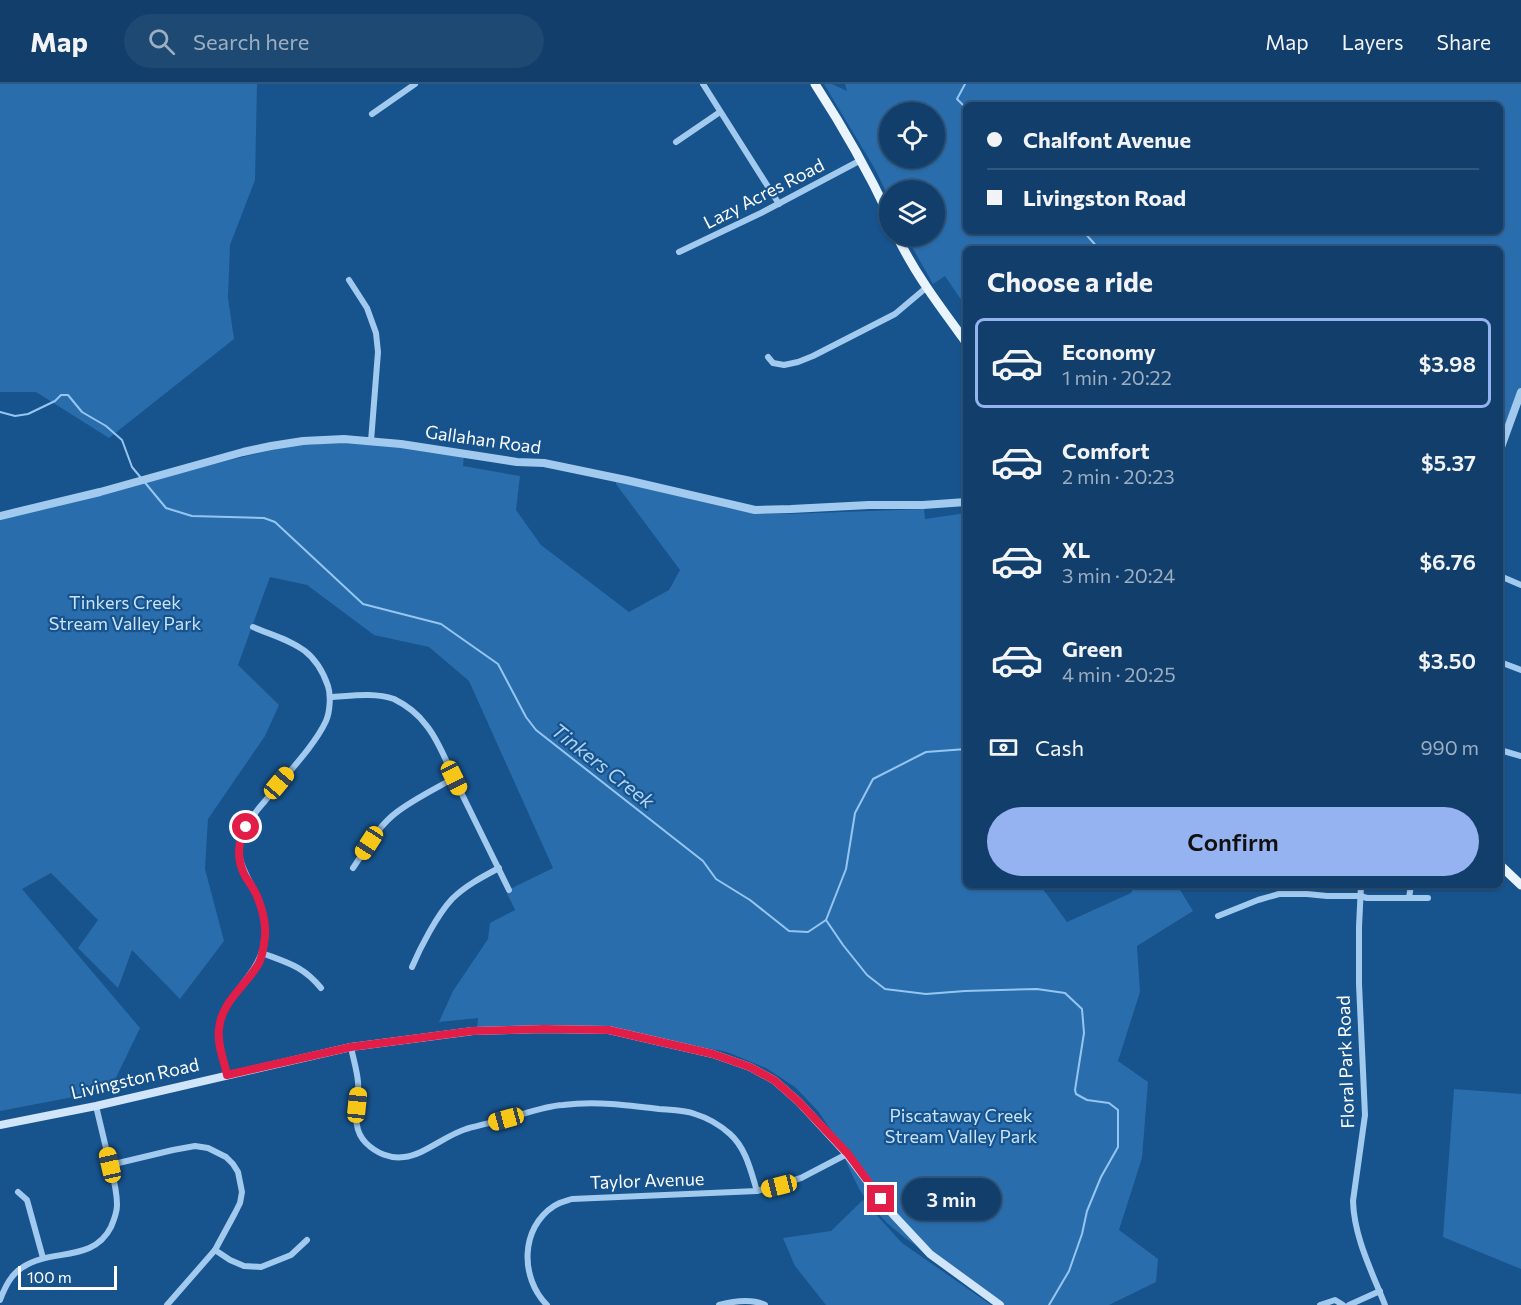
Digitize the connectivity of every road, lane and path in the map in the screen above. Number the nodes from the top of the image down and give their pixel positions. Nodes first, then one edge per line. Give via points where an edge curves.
1 (415, 84) edge
2 (703, 84) edge
3 (815, 84) edge
4 (720, 112) junction
5 (372, 114) dead end
6 (676, 142) dead end
7 (861, 160) junction
8 (879, 196) edge
9 (779, 204) junction
10 (902, 246) edge
11 (679, 252) dead end
12 (349, 280) dead end
13 (927, 287) junction
14 (963, 338) edge
15 (768, 357) dead end
16 (1521, 392) edge
17 (371, 441) junction
18 (1503, 442) edge
19 (963, 502) edge
20 (0, 516) edge
21 (1503, 577) edge
22 (1521, 585) edge
23 (253, 627) dead end
24 (1503, 663) edge
25 (1521, 670) edge
26 (330, 698) junction
27 (1503, 751) edge
28 (1521, 756) edge
29 (454, 778) junction
30 (353, 868) dead end
31 (499, 868) junction
32 (1503, 868) edge
33 (1521, 885) edge
34 (1361, 888) edge
35 (1411, 888) edge
36 (509, 890) dead end
37 (1360, 896) junction
38 (1409, 898) junction
39 (1428, 898) dead end
40 (1218, 916) dead end
41 (262, 953) junction
42 (412, 967) dead end
43 (321, 988) dead end
44 (351, 1047) junction
45 (227, 1075) junction
46 (96, 1106) junction
47 (0, 1125) edge
48 (848, 1154) junction
49 (110, 1165) junction
50 (757, 1191) junction
51 (18, 1192) dead end
52 (306, 1239) dead end
53 (215, 1250) junction
54 (42, 1258) junction
55 (1380, 1291) junction
56 (0, 1300) edge
57 (166, 1305) edge
58 (547, 1305) edge
59 (719, 1305) edge
60 (765, 1305) edge
61 (1000, 1305) edge
62 (1320, 1305) edge
63 (1343, 1305) edge
64 (1349, 1305) edge
65 (1385, 1305) edge

1 - 5 street
2 - 4 street
3 - 7 main road
4 - 6 street
4 - 9 street
7 - 8 main road
7 - 9 street, Lazy Acres Road
9 - 11 street, Lazy Acres Road
10 - 13 main road
12 - 17 street via 367,308 376,333
13 - 14 main road
13 - 15 street via 895,314 813,356 791,365 773,363
16 - 18 street
17 - 19 street, Gallahan Road via 554,465 755,510
17 - 20 street, Gallahan Road via 289,442
21 - 22 street
23 - 26 street via 309,654 318,663
24 - 25 street
26 - 29 street via 384,697 408,708 428,727
26 - 41 street via 326,721 258,808 240,840 239,856 264,922
27 - 28 street
29 - 30 street via 395,813
29 - 31 street
31 - 36 street
31 - 42 street via 451,900
32 - 33 main road
34 - 37 street, Floral Park Road
35 - 38 street
37 - 38 street
37 - 40 street via 1279,894
37 - 55 street, Floral Park Road via 1365,1116 1353,1212
38 - 39 street
41 - 43 street via 299,967
41 - 45 street via 221,1019 219,1040
44 - 45 main road, Livingston Road
44 - 48 main road, Livingston Road via 472,1031 609,1030 723,1057 762,1073 799,1102
44 - 50 street via 358,1083 358,1130 367,1144 387,1156 414,1155 455,1133 544,1108 592,1103 625,1105 690,1112 711,1120 730,1133 740,1146
45 - 46 main road, Livingston Road
46 - 47 main road, Livingston Road
46 - 49 street
48 - 50 street, Taylor Avenue via 801,1178
48 - 61 main road, Livingston Road via 888,1209 930,1254
49 - 53 street via 195,1146 226,1157 238,1172 242,1198
49 - 54 street via 117,1209 107,1235 85,1250
50 - 58 street, Taylor Avenue via 582,1198 555,1205 539,1221 528,1250 530,1277
51 - 54 street via 27,1200
52 - 53 street via 291,1255 261,1267 244,1266
53 - 57 street
54 - 56 street via 24,1265 12,1276
55 - 64 street
55 - 65 street, Floral Park Road
59 - 60 street via 758,1301
62 - 63 street via 1335,1300

